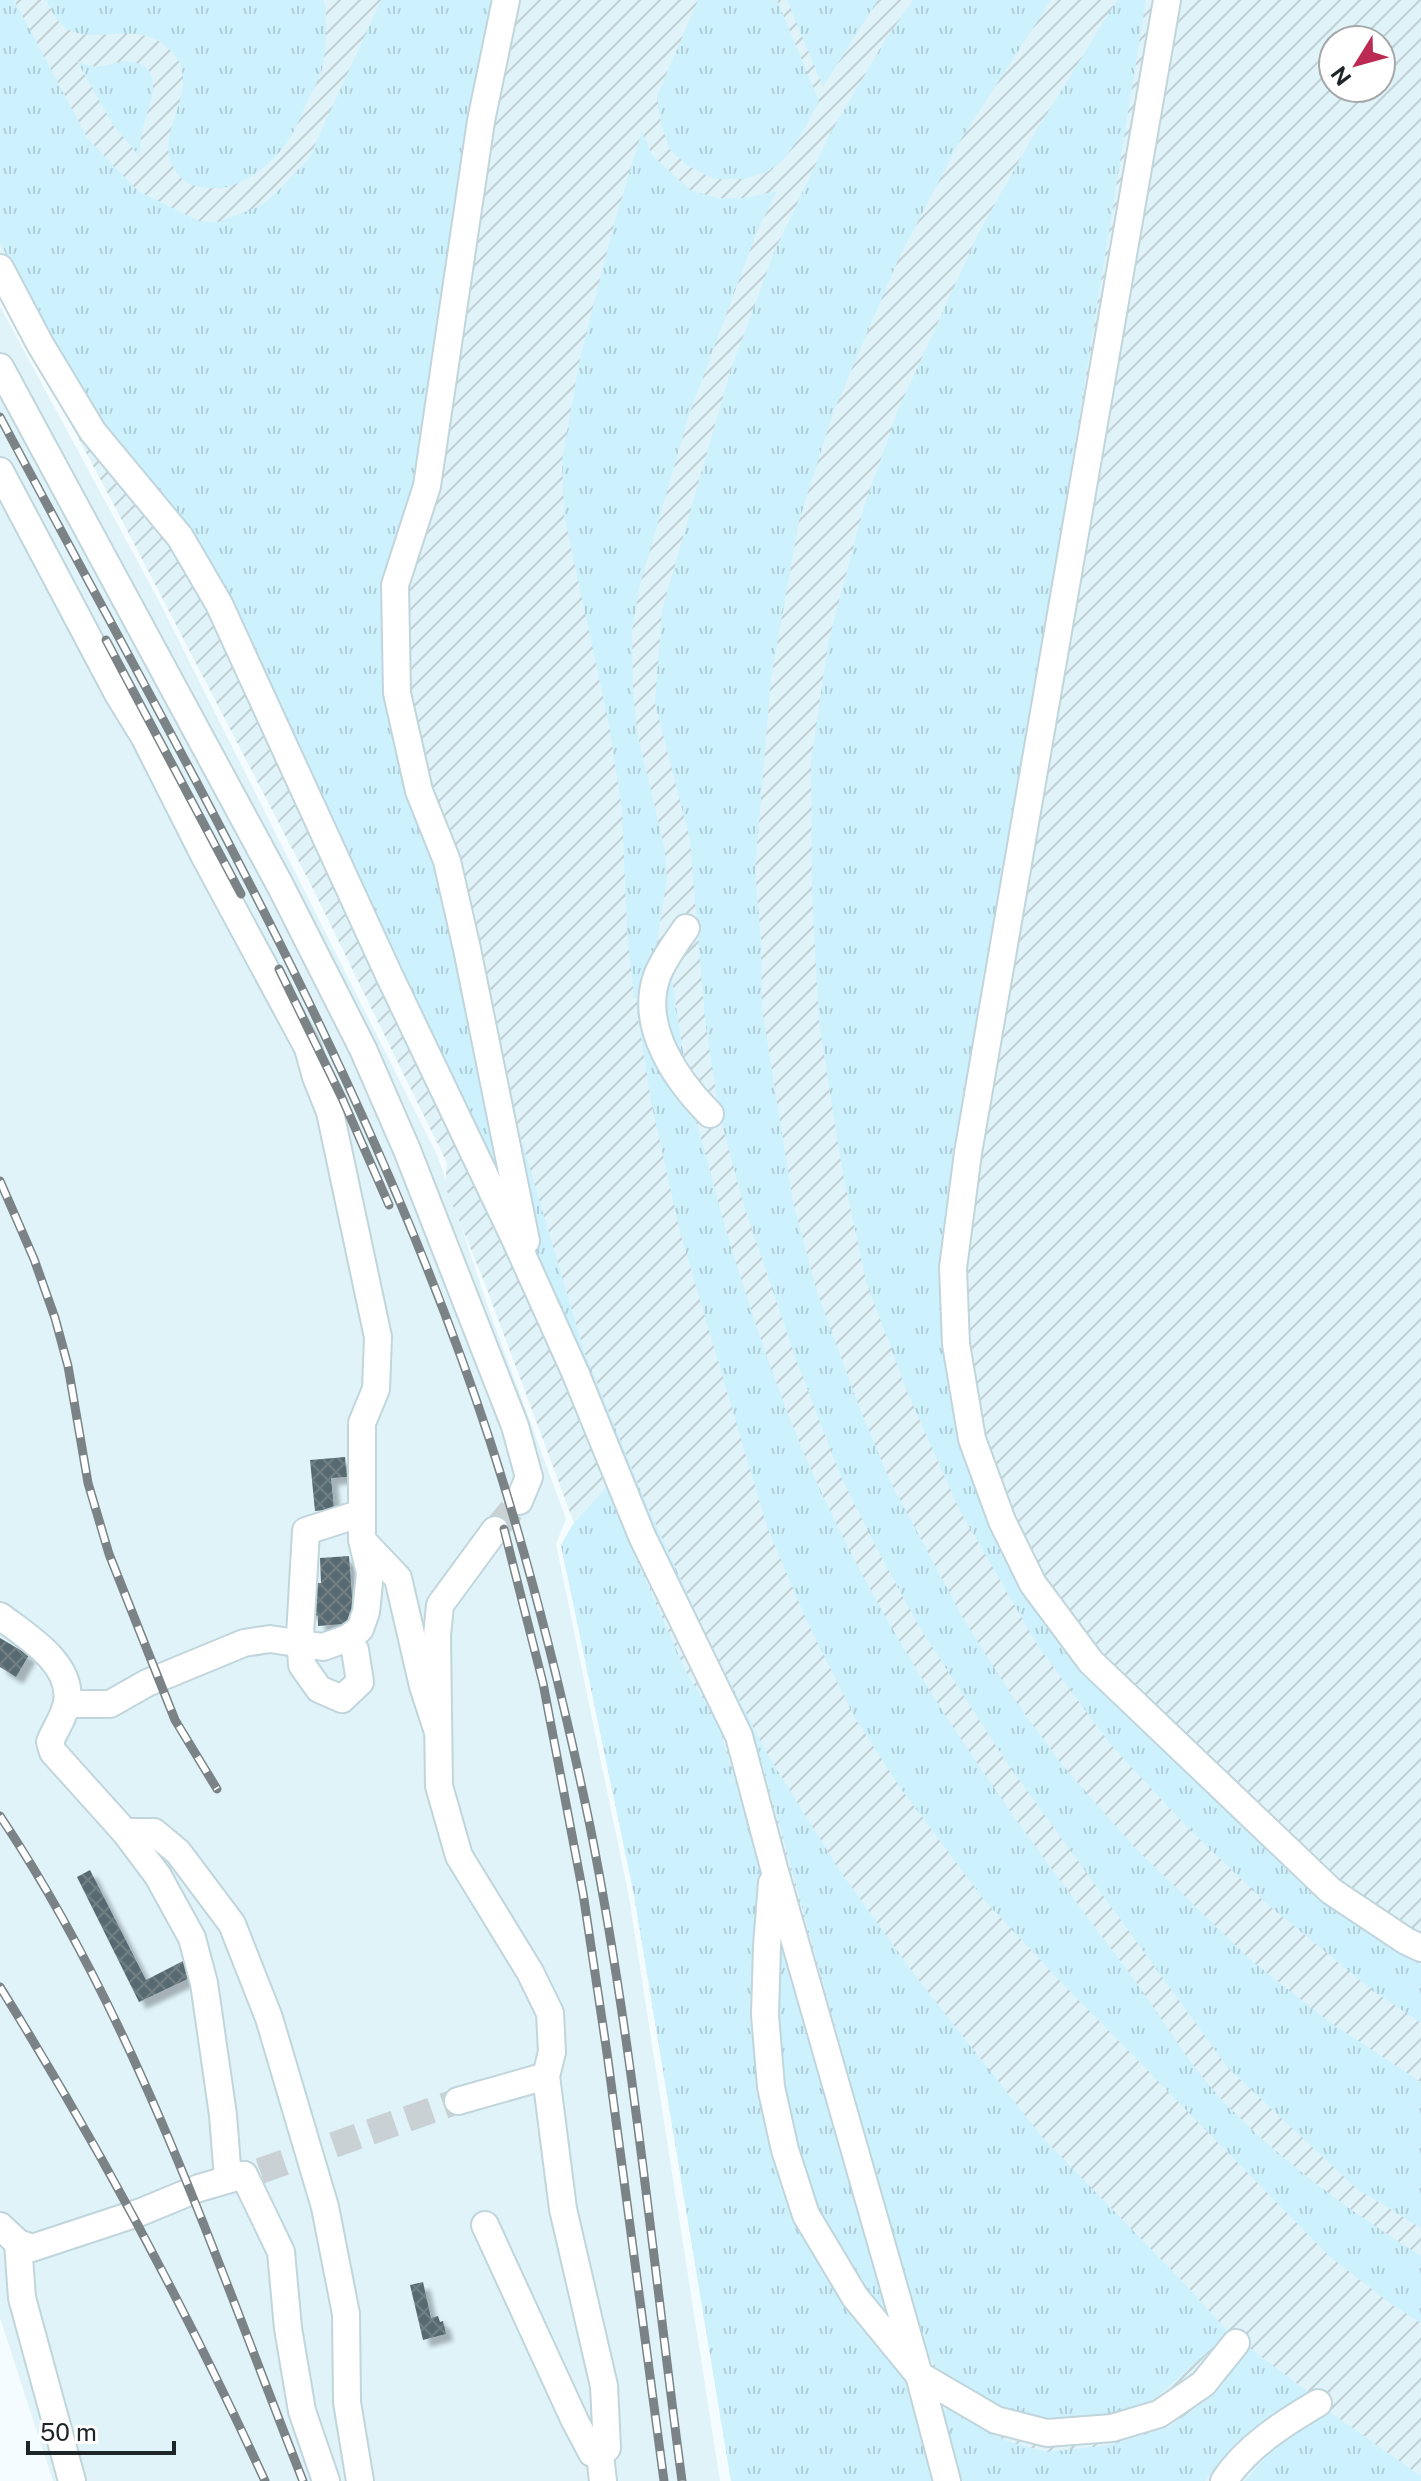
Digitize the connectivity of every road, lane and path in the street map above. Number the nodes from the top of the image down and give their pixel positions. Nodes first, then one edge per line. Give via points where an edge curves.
1 (506, 0) edge
2 (1167, 0) edge
3 (0, 268) edge
4 (0, 367) edge
5 (0, 471) edge
6 (686, 928) dead end
7 (710, 1114) dead end
8 (523, 1257) junction
9 (519, 1501) tunnel mouth
10 (362, 1513) junction
11 (495, 1530) tunnel mouth
12 (362, 1540) junction
13 (0, 1616) edge
14 (348, 1638) junction
15 (301, 1644) junction
16 (67, 1704) junction
17 (438, 1732) junction
18 (125, 1832) junction
19 (774, 1868) junction
20 (1421, 1948) edge
21 (546, 2076) junction
22 (458, 2101) tunnel mouth
23 (244, 2175) junction
24 (485, 2225) dead end
25 (9, 2234) edge
26 (1236, 2343) dead end
27 (919, 2375) junction
28 (1318, 2403) dead end
29 (600, 2455) junction
30 (72, 2481) edge
31 (326, 2481) edge
32 (360, 2481) edge
33 (603, 2481) edge
34 (947, 2481) edge
35 (1224, 2481) edge

1 - 8 lane via 481,121 427,486 395,585 397,693 419,791 447,861 467,949 520,1201
2 - 20 lane via 968,1153 953,1268 956,1344 972,1439 1002,1521 1033,1584 1091,1662 1331,1891
3 - 8 lane via 93,432 180,537 219,604
4 - 9 lane via 363,1049 515,1426 529,1477
5 - 10 lane via 308,1048 330,1112 378,1337 376,1389 362,1423
6 - 7 lane via 657,976 652,1015 673,1068
8 - 19 lane via 642,1536 739,1736
10 - 12 lane
10 - 15 lane via 306,1531
11 - 17 lane via 440,1605
12 - 14 lane via 370,1573 366,1612 360,1629
12 - 17 lane via 398,1578
13 - 16 lane via 42,1649 64,1676
14 - 15 lane via 323,1647
14 - 15 lane via 360,1682 342,1699 319,1689 302,1665
15 - 16 lane via 270,1639 244,1643 110,1704
16 - 18 lane via 50,1742 53,1752
17 - 21 lane via 439,1786 459,1856 550,2013 552,2052
18 - 23 lane via 158,1876 192,1938 204,1983 223,2115
18 - 32 lane via 154,1832 178,1852 232,1924 269,2018 325,2207 346,2314 347,2402
19 - 27 lane
19 - 27 lane via 765,2015 771,2087 785,2150 806,2215 838,2270
21 - 22 lane
21 - 29 lane via 563,2209 604,2386 607,2448
23 - 25 lane via 32,2248
23 - 31 lane via 281,2252 302,2411
24 - 29 lane via 581,2433 592,2453
25 - 30 lane
26 - 27 lane via 1203,2384 1159,2414 1112,2428 1047,2433 996,2420
27 - 34 lane
28 - 35 lane via 1284,2423
29 - 33 lane

